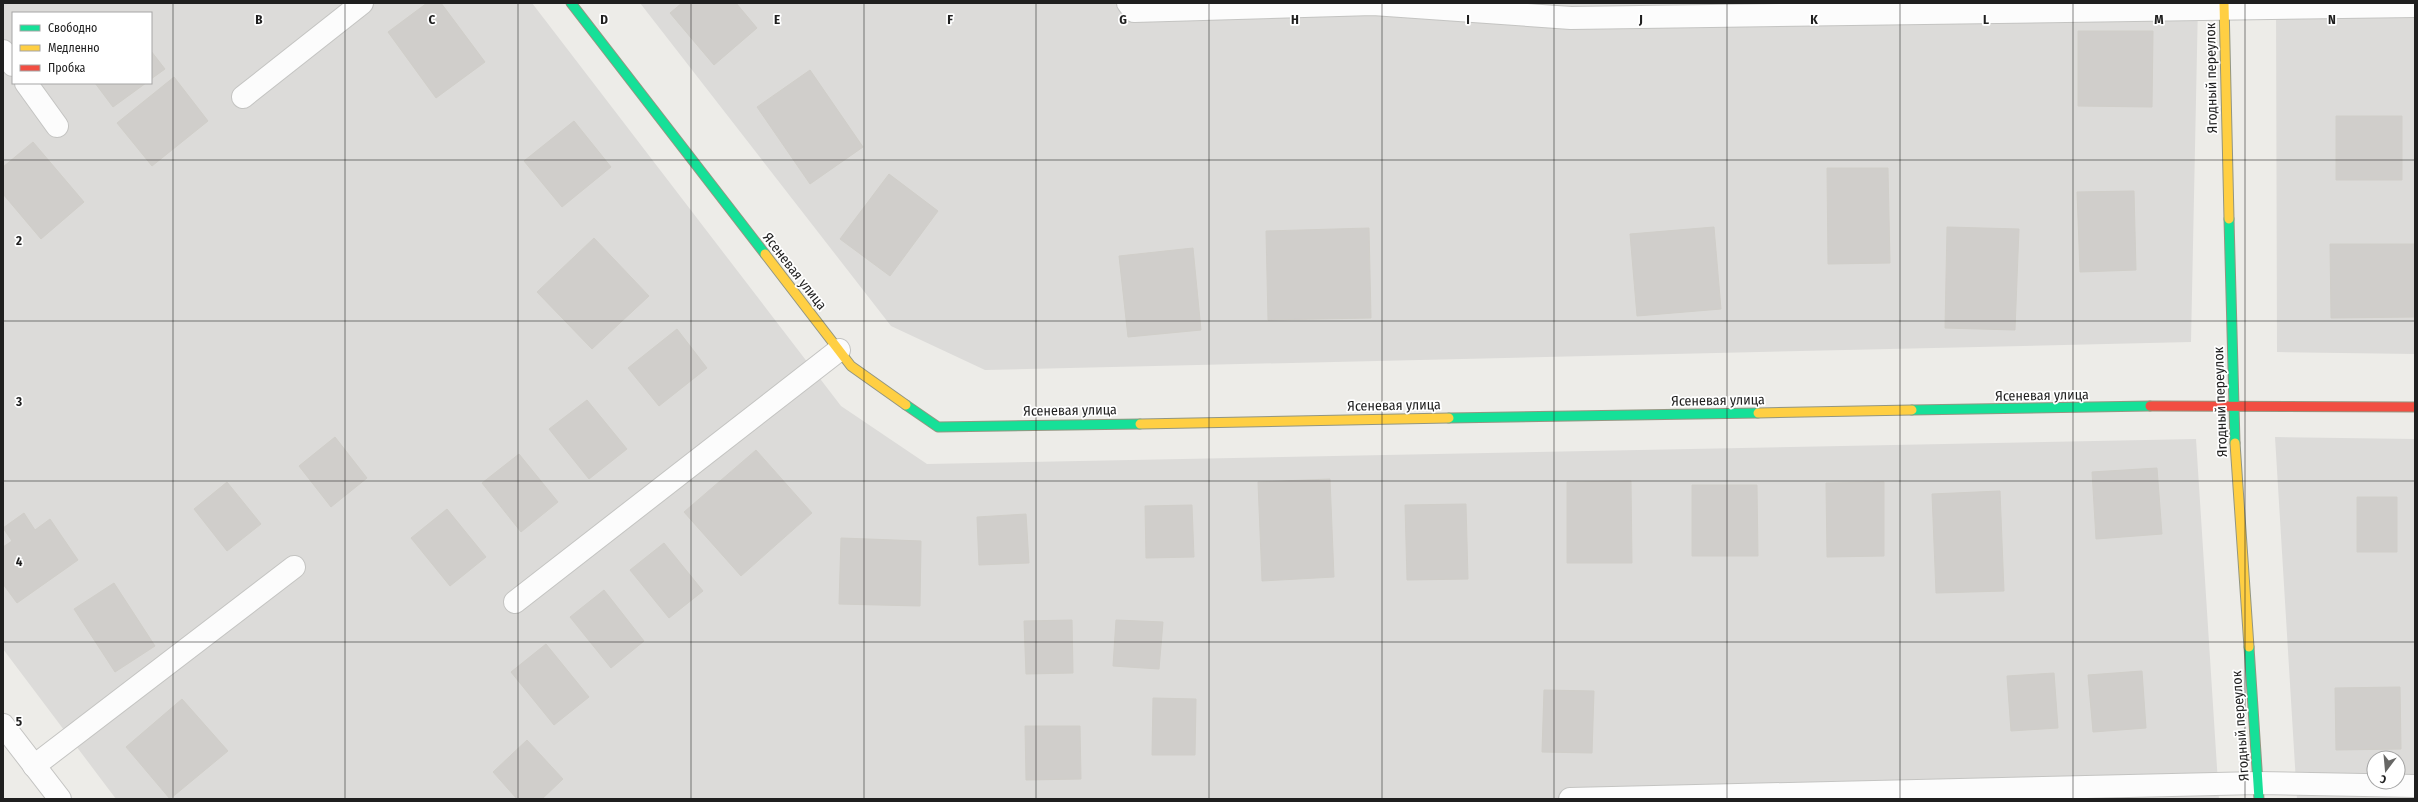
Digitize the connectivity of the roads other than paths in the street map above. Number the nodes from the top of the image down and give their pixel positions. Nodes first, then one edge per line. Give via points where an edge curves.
1 (362, 3) edge
2 (570, 3) edge
3 (1128, 3) edge
4 (2224, 6) edge
5 (2415, 6) edge
6 (3, 50) edge
7 (12, 63) edge
8 (27, 84) edge
9 (243, 97) dead end
10 (57, 126) dead end
11 (839, 350) junction
12 (2233, 405) junction
13 (2415, 407) edge
14 (294, 567) dead end
15 (515, 602) dead end
16 (3, 724) edge
17 (34, 766) junction
18 (2415, 786) edge
19 (2258, 791) edge
20 (60, 799) edge
21 (1570, 799) edge

1 - 9 street
2 - 11 street, Ясеневая улица
3 - 4 street via 1134,11 1373,4 1571,18
4 - 5 street
4 - 12 street, Ягодный переулок
6 - 7 street
8 - 10 street
11 - 12 street, Ясеневая улица via 851,366 938,426
11 - 15 street
12 - 13 street, Ясеневая улица
12 - 19 street, Ягодный переулок
14 - 17 street
16 - 17 street
17 - 20 street
18 - 19 street
19 - 21 street

